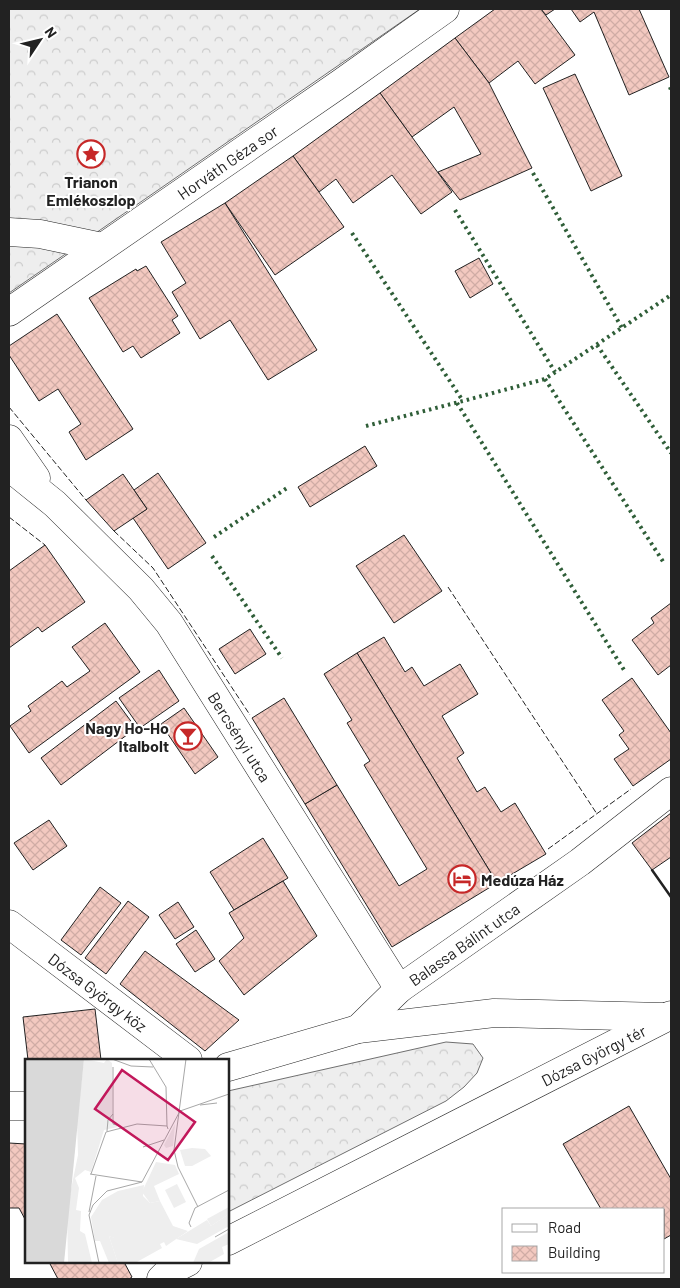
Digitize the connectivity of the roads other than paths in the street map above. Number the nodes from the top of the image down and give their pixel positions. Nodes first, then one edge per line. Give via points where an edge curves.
1 (445, 9) edge
2 (9, 232) edge
3 (102, 247) junction
4 (9, 312) edge
5 (9, 439) edge
6 (9, 467) edge
7 (55, 504) junction
8 (671, 791) edge
9 (9, 924) edge
10 (399, 989) junction
11 (670, 1017) edge
12 (358, 1029) junction
13 (187, 1059) edge
14 (229, 1067) edge
15 (9, 1106) edge
16 (25, 1106) edge
17 (229, 1240) edge

1 - 3 street, Horváth Géza sor
2 - 3 street via 40,234
3 - 4 street, Horváth Géza sor
5 - 7 street
6 - 7 street, Bercsényi utca
7 - 10 street, Bercsényi utca via 141,589 169,623
8 - 10 street, Balassa Bálint utca via 580,862
9 - 13 street, Dózsa György köz
10 - 12 street
11 - 12 street, Dózsa György tér via 494,1013
11 - 17 street, Dózsa György tér
12 - 14 street, Dózsa György tér
15 - 16 street

